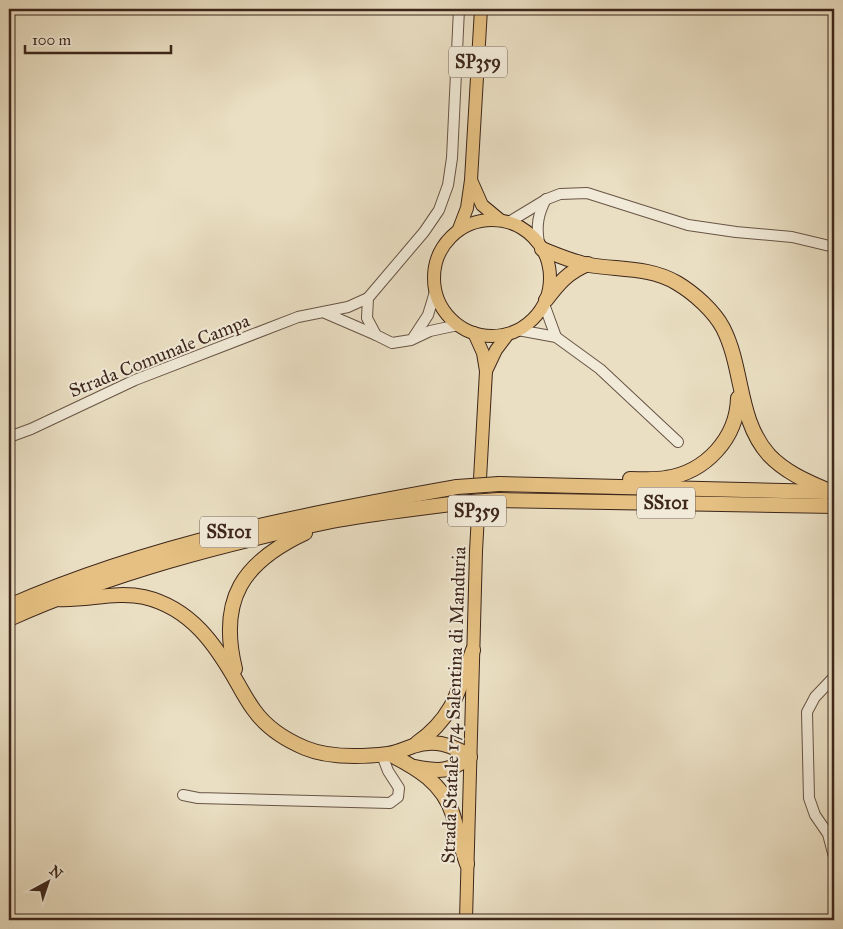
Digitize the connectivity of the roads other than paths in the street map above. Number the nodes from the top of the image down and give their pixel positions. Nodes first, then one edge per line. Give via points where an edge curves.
1 (459, 9) edge
2 (481, 9) edge
3 (471, 180) junction
4 (547, 199) junction
5 (504, 221) junction
6 (459, 229) junction
7 (540, 246) junction
8 (834, 247) edge
9 (588, 264) junction
10 (435, 292) junction
11 (368, 298) junction
12 (545, 302) junction
13 (325, 314) junction
14 (458, 326) junction
15 (513, 332) junction
16 (474, 333) junction
17 (376, 335) junction
18 (556, 338) junction
19 (412, 340) junction
20 (486, 371) junction
21 (738, 377) junction
22 (9, 436) edge
23 (678, 442) dead end
24 (584, 487) junction
25 (834, 493) edge
26 (834, 506) edge
27 (326, 523) junction
28 (57, 600) junction
29 (9, 606) edge
30 (9, 619) edge
31 (473, 650) junction
32 (834, 677) edge
33 (238, 684) junction
34 (412, 747) junction
35 (386, 754) junction
36 (470, 757) junction
37 (415, 767) junction
38 (183, 795) dead end
39 (834, 857) edge
40 (467, 864) junction
41 (466, 920) edge

1 - 11 street via 448,185 440,210
2 - 3 main road, SP359
3 - 5 main road, SP359 via 482,205
3 - 6 main road, SP359 via 467,208
4 - 5 street
4 - 7 street via 536,227
4 - 8 street via 560,194 587,193 688,225 792,237
5 - 6 main road via 479,221
5 - 7 main road via 528,232
6 - 10 main road via 440,250 433,278
7 - 9 highway
7 - 12 main road via 550,274
9 - 12 highway via 563,277
9 - 21 highway via 652,272 677,283 706,306 722,327
10 - 14 main road via 440,305
10 - 19 street via 428,316
11 - 13 street, Strada Comunale Campa
11 - 17 street via 367,318
12 - 15 main road via 537,314
12 - 18 street
13 - 17 street
13 - 22 street, Strada Comunale Campa via 298,317 135,380 31,430
14 - 16 main road
14 - 19 street via 430,330
15 - 16 main road via 491,336
15 - 18 street
15 - 20 main road, Strada Statale 174 Salentina di Manduria / SP359 via 496,350
16 - 20 main road, Strada Statale 174 Salentina di Manduria / SP359 via 483,353
17 - 19 street via 392,343
18 - 23 street via 600,369
20 - 31 main road, Strada Statale 174 Salentina di Manduria / SP359
21 - 24 highway via 738,410 728,435 715,454 700,465 666,478 620,479
21 - 25 highway via 746,416 754,434 770,455 790,472
24 - 25 highway, SS101
24 - 29 highway, SS101, bridge via 499,484 458,487 323,510 121,563
26 - 27 highway, SS101, bridge via 498,500
27 - 28 highway, SS101 via 223,546 131,572
27 - 33 highway via 259,560 235,594 230,619 231,653
28 - 30 highway, SS101
28 - 33 highway via 119,595 144,597 168,606 207,634
31 - 34 highway via 454,704 433,732
31 - 36 main road, Strada Statale 174 Salentina di Manduria / SP359
32 - 39 street via 814,697 807,712 809,798 815,815 828,834
33 - 35 highway via 253,710 267,725 306,749 328,754
34 - 35 highway
34 - 36 highway via 448,744
35 - 37 highway
35 - 38 street via 388,772 399,788 398,797 390,803
36 - 37 highway via 444,771
36 - 40 main road, Strada Statale 174 Salentina di Manduria / SP359
37 - 40 highway via 444,794
40 - 41 main road, Strada Statale 174 Salentina di Manduria / SP359

